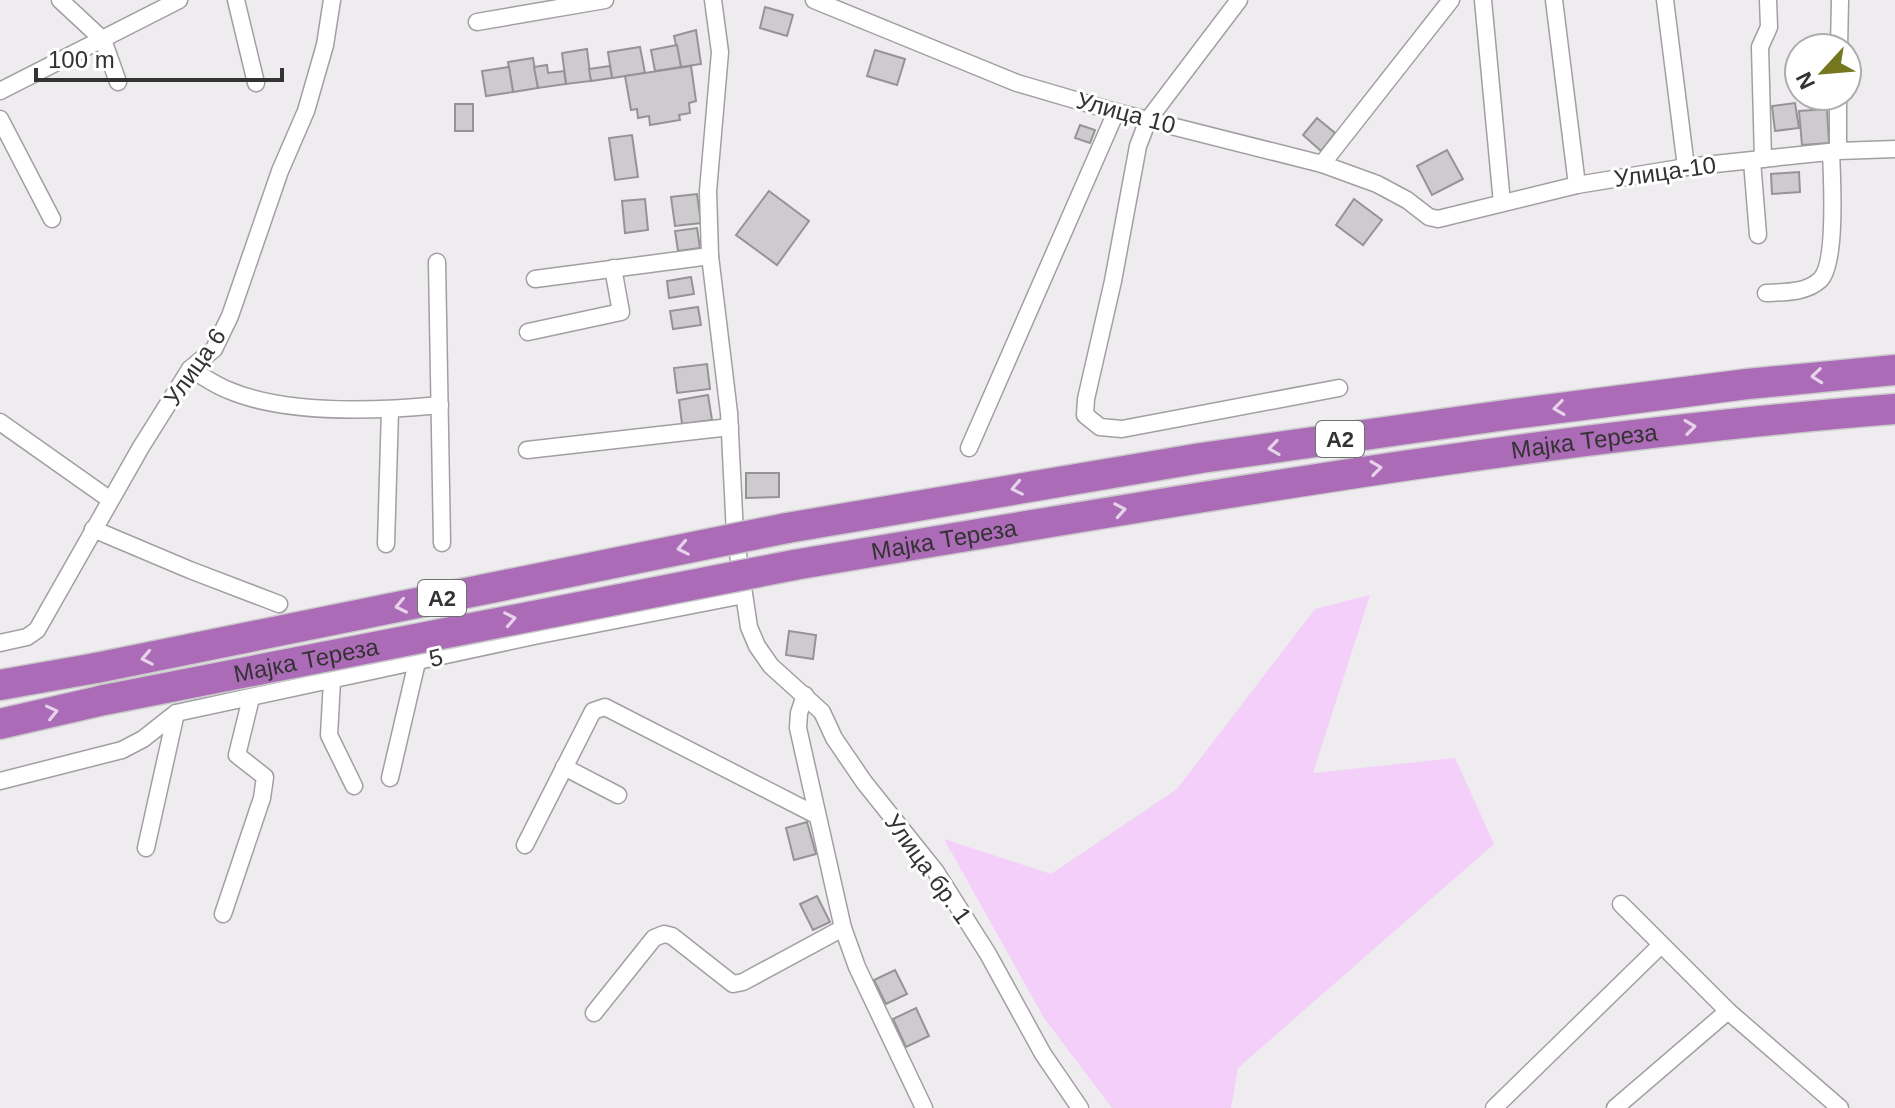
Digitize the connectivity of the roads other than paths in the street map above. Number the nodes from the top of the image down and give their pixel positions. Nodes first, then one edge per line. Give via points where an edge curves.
1 (60, 0) edge
2 (179, 0) edge
3 (236, 0) edge
4 (332, 0) edge
5 (605, 0) edge
6 (713, 0) edge
7 (814, 0) edge
8 (1239, 0) edge
9 (1451, 0) edge
10 (1483, 0) edge
11 (1554, 0) edge
12 (1665, 0) edge
13 (1768, 0) edge
14 (1840, 0) edge
15 (477, 22) dead end
16 (1839, 32) edge
17 (103, 40) junction
18 (118, 82) dead end
19 (256, 83) dead end
20 (0, 91) edge
21 (1116, 112) junction
22 (1837, 112) edge
23 (0, 119) edge
24 (1148, 120) junction
25 (1895, 149) edge
26 (1834, 152) junction
27 (1757, 160) junction
28 (1322, 164) junction
29 (1686, 167) junction
30 (1577, 185) junction
31 (1502, 203) junction
32 (52, 219) dead end
33 (1438, 219) joint
34 (1758, 235) dead end
35 (710, 256) junction
36 (437, 262) dead end
37 (613, 268) junction
38 (535, 279) dead end
39 (1766, 293) dead end
40 (528, 332) dead end
41 (190, 369) junction
42 (1895, 370) edge
43 (1339, 388) dead end
44 (440, 405) junction
45 (1895, 409) edge
46 (390, 410) junction
47 (0, 422) edge
48 (730, 427) junction
49 (969, 448) dead end
50 (527, 450) dead end
51 (109, 499) junction
52 (93, 529) junction
53 (442, 543) dead end
54 (386, 544) dead end
55 (744, 595) junction
56 (279, 604) dead end
57 (0, 643) edge
58 (417, 662) junction
59 (332, 681) junction
60 (0, 685) edge
61 (805, 695) junction
62 (251, 698) junction
63 (176, 713) junction
64 (0, 724) edge
65 (564, 767) junction
66 (390, 778) dead end
67 (0, 781) edge
68 (354, 786) dead end
69 (618, 795) dead end
70 (816, 815) junction
71 (525, 845) dead end
72 (146, 848) dead end
73 (1621, 904) dead end
74 (223, 914) dead end
75 (843, 928) junction
76 (1661, 945) junction
77 (1728, 1011) junction
78 (594, 1013) dead end
79 (924, 1108) edge
80 (1080, 1108) edge
81 (1494, 1108) edge
82 (1615, 1108) edge
83 (1840, 1108) edge

1 - 17 street
2 - 17 street
3 - 19 street
4 - 41 street, Улица 6 via 306,111 230,316 214,349
5 - 15 street
6 - 35 street via 720,52 708,191
7 - 21 street, Улица 10 via 1017,83
8 - 24 street
9 - 28 street
10 - 31 street
11 - 30 street
12 - 29 street
13 - 27 street via 1769,27 1760,47
14 - 16 street
17 - 18 street
17 - 20 street
21 - 24 street, Улица 10
21 - 49 street
22 - 26 street
23 - 32 street
24 - 28 street, Улица 10
24 - 43 street via 1138,146 1084,408 1088,420 1122,429
25 - 26 street, Улица-10
26 - 27 street, Улица-10
26 - 39 street via 1826,273 1805,289
27 - 29 street, Улица-10
27 - 34 street
28 - 33 street, Улица 10 via 1377,184
29 - 30 street, Улица-10
30 - 31 street, Улица-10
31 - 33 street, Улица-10
35 - 37 street
35 - 48 street
36 - 44 street
37 - 38 street
37 - 40 street via 621,312
41 - 46 street via 229,391 283,404
41 - 51 street, Улица 6
42 -> 60 highway, Мајка Тереза / A2, bridge via 1747,384 1201,458 787,528
44 - 46 street
44 - 53 street
64 -> 45 highway, Мајка Тереза / A2, bridge via 794,565 1332,475 1744,421
46 - 54 street
47 - 51 street
48 - 50 street
48 - 55 street
51 - 52 street, Улица 6
52 - 56 street
52 - 57 street, Улица 6 via 37,630
55 - 58 street, 5
55 - 61 street, Улица бр. 1 via 757,646
58 - 59 street, 5
58 - 66 street
59 - 62 street, 5
59 - 68 street via 329,735
61 - 70 street via 798,728
61 - 80 street, Улица бр. 1 via 822,712 864,782 936,872
62 - 63 street, 5
62 - 74 street via 237,755 265,777
63 - 67 street, 5 via 122,750
63 - 72 street
65 - 69 street
65 - 70 street via 593,711 605,707
65 - 71 street
70 - 75 street
73 - 76 street
75 - 78 street via 733,984 664,934 654,938
75 - 79 street
76 - 77 street
76 - 81 street
77 - 82 street
77 - 83 street

